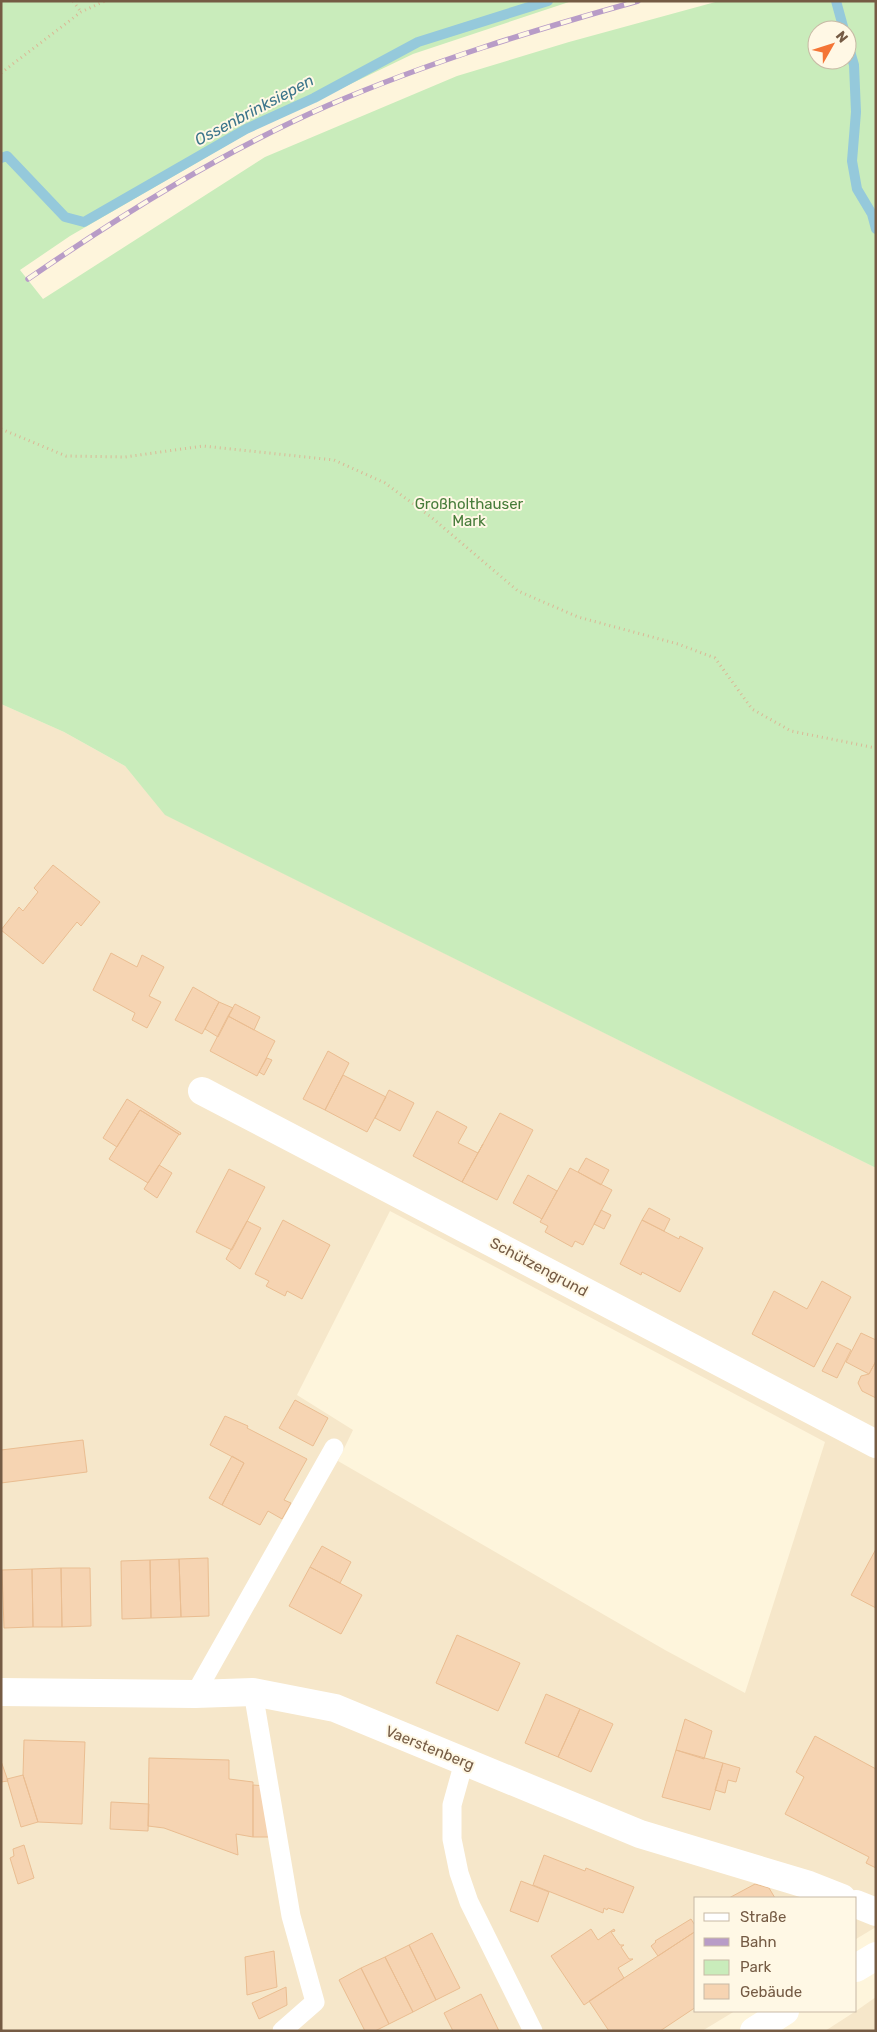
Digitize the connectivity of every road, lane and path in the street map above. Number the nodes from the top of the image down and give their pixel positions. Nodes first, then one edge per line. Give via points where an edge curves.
1 (74, 1) edge
2 (105, 1) edge
3 (81, 12) junction
4 (1, 74) edge
5 (1, 429) edge
6 (876, 748) edge
7 (202, 1091) dead end
8 (876, 1444) edge
9 (334, 1448) dead end
10 (1, 1692) edge
11 (253, 1692) junction
12 (195, 1694) junction
13 (464, 1762) junction
14 (839, 1897) edge
15 (857, 1904) edge
16 (876, 1912) edge
17 (876, 1956) edge
18 (857, 1967) edge
19 (783, 2012) edge
20 (282, 2031) edge
21 (533, 2031) edge
22 (754, 2031) edge

1 - 3 path
2 - 3 path
3 - 4 path
5 - 6 path via 66,456 125,457 202,446 334,460 385,483 518,591 578,617 678,644 715,658 752,709 791,732
7 - 8 street, Schützengrund
9 - 12 lane
10 - 12 street, Vaerstenberg
11 - 12 street, Vaerstenberg
11 - 13 street, Vaerstenberg via 334,1708
11 - 20 lane via 291,1916 315,2002
13 - 14 street, Vaerstenberg via 640,1834
13 - 21 lane via 452,1806 452,1839 459,1874 469,1902
15 - 16 street
17 - 18 street
19 - 22 street

